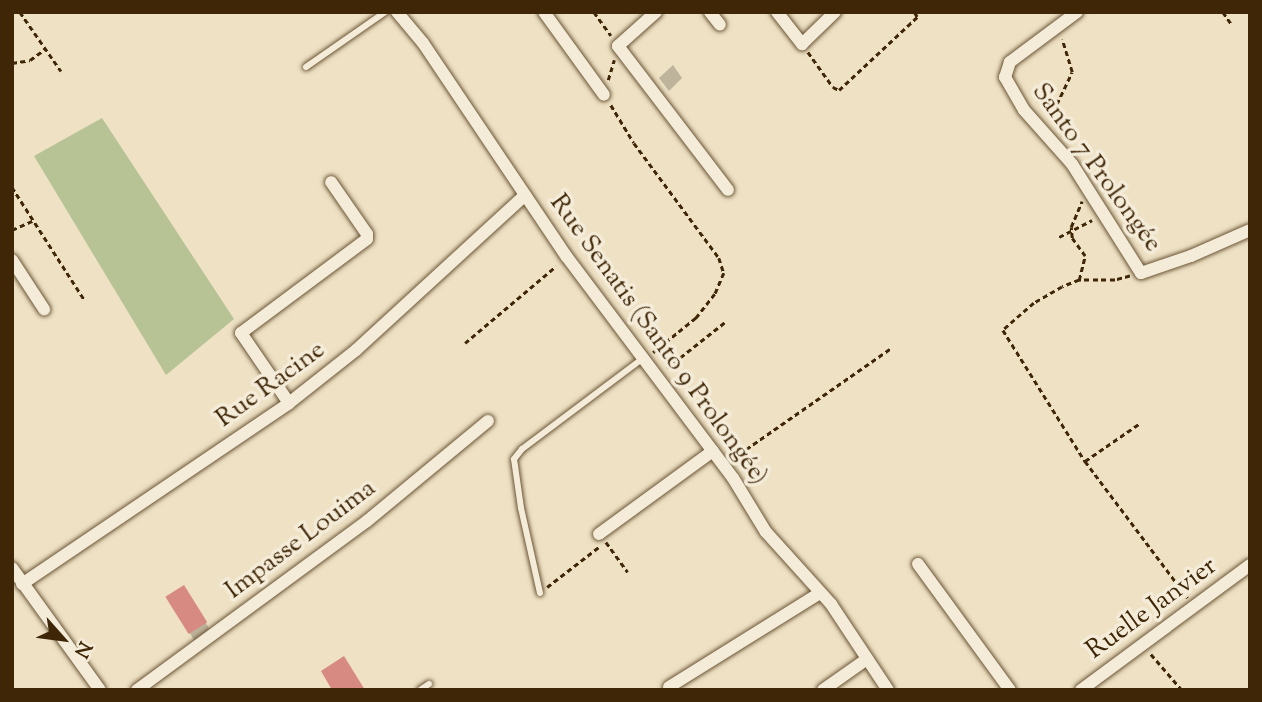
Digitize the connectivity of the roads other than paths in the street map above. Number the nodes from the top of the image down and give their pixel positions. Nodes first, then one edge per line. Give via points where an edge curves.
1 (385, 12) edge
2 (397, 12) edge
3 (544, 12) edge
4 (656, 12) edge
5 (710, 12) edge
6 (777, 12) edge
7 (835, 12) edge
8 (1077, 12) edge
9 (720, 25) dead end
10 (306, 67) dead end
11 (604, 95) road end
12 (331, 182) dead end
13 (728, 190) dead end
14 (525, 195) junction
15 (1250, 230) edge
16 (12, 260) edge
17 (44, 309) dead end
18 (643, 359) junction
19 (289, 403) junction
20 (488, 421) dead end
21 (713, 451) junction
22 (603, 538) road end
23 (918, 564) dead end
24 (1250, 565) edge
25 (12, 568) edge
26 (22, 584) junction
27 (540, 593) road end
28 (820, 593) junction
29 (867, 659) junction
30 (429, 684) dead end
31 (669, 687) dead end
32 (100, 690) edge
33 (137, 690) edge
34 (421, 690) edge
35 (823, 690) edge
36 (888, 690) edge
37 (1010, 690) edge
38 (1081, 690) edge

1 - 10 lane
2 - 14 street, Rue Senatis (Santo 9 Prolongée) via 423,43
3 - 11 street
4 - 13 street via 618,46
5 - 9 street
6 - 7 street via 802,44
8 - 15 street, Santo 7 Prolongée via 1010,62 1005,77 1024,110 1087,188 1140,274
12 - 19 street via 368,234 367,239 241,333
14 - 18 street, Rue Senatis (Santo 9 Prolongée)
14 - 19 street, Rue Racine via 356,350
16 - 17 street
18 - 21 street, Rue Senatis (Santo 9 Prolongée)
18 - 27 lane via 514,459
19 - 26 street, Rue Racine
20 - 33 street, Impasse Louima via 367,521
21 - 22 street
21 - 28 street, Rue Senatis (Santo 9 Prolongée) via 766,532
23 - 37 street
24 - 38 street, Ruelle Janvier
25 - 26 street
26 - 32 street
28 - 29 street, Rue Senatis (Santo 9 Prolongée)
28 - 31 street
29 - 35 street
29 - 36 street, Rue Senatis (Santo 9 Prolongée)
30 - 34 lane

